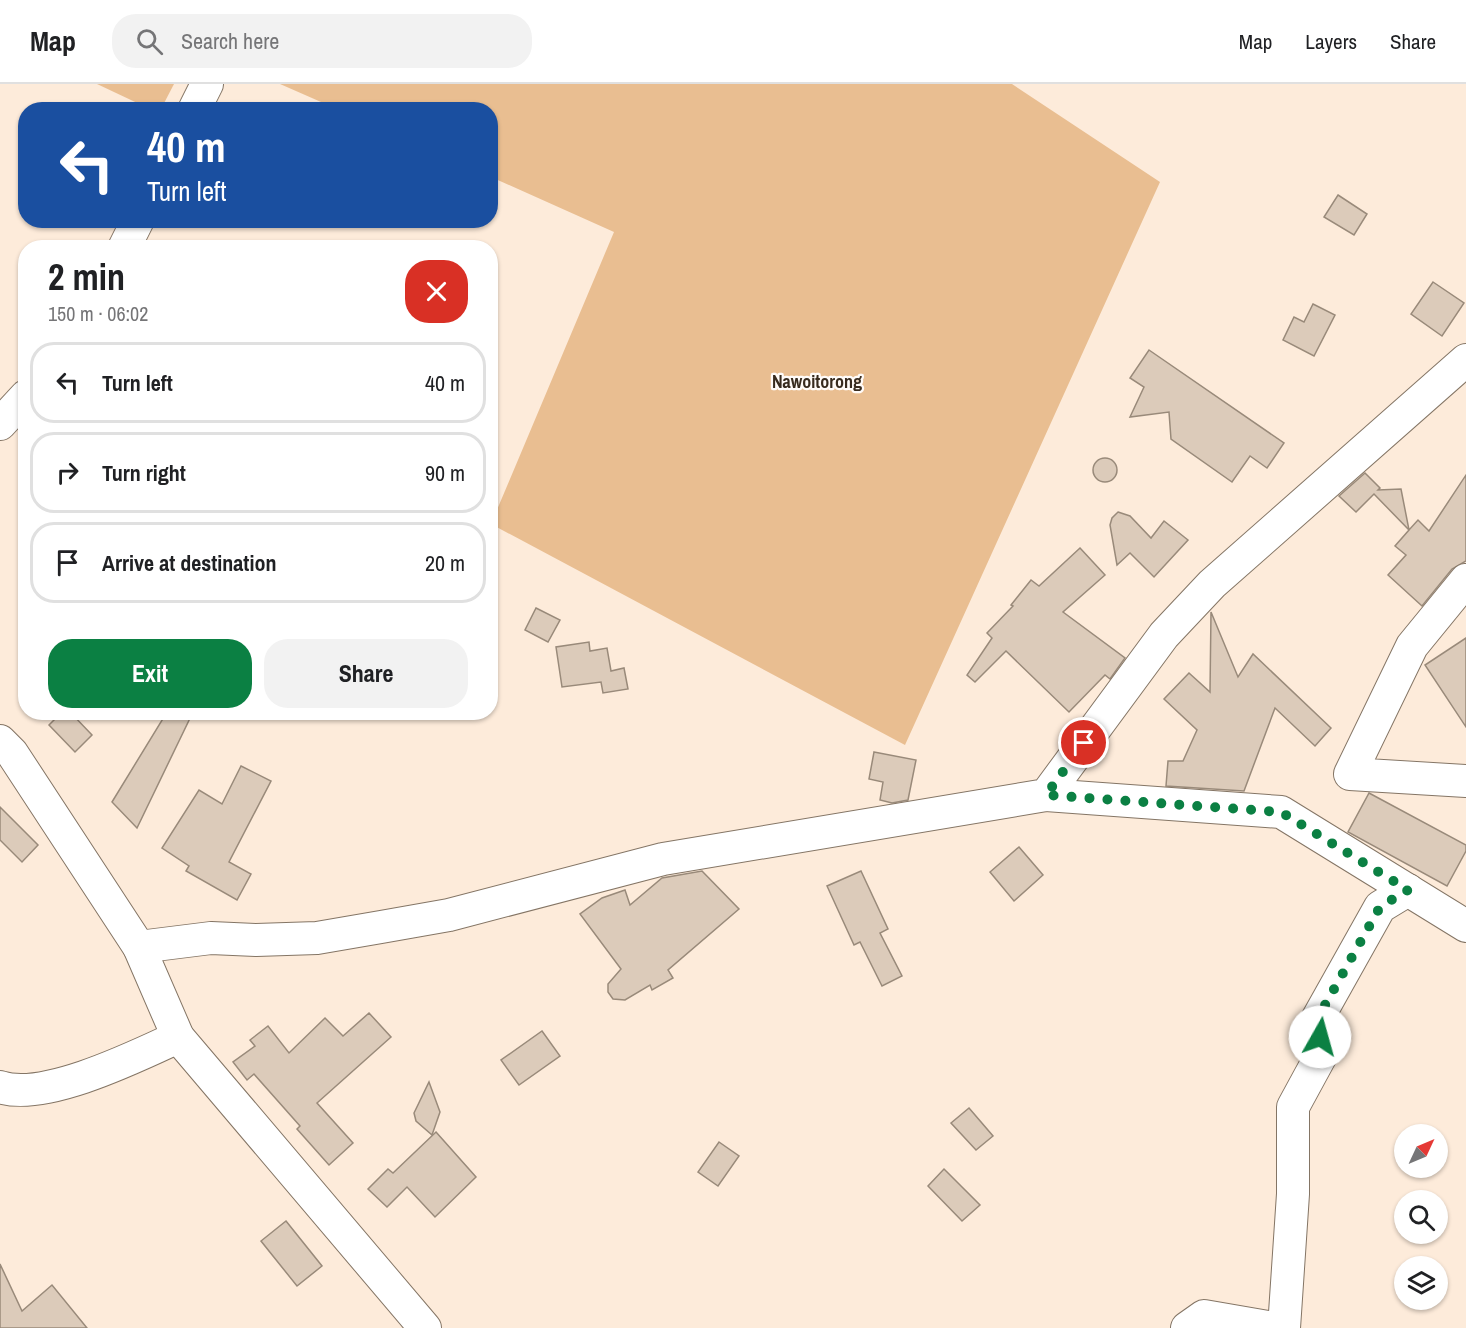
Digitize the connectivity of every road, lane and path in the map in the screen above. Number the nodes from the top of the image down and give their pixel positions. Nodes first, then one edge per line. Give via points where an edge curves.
1 (207, 84) edge
2 (198, 102) edge
3 (1466, 360) edge
4 (18, 405) edge
5 (0, 424) edge
6 (1466, 580) edge
7 (0, 741) edge
8 (1466, 781) edge
9 (1046, 795) junction
10 (1408, 890) junction
11 (1466, 926) edge
12 (139, 947) junction
13 (178, 1037) junction
14 (0, 1087) edge
15 (425, 1328) edge
16 (1187, 1328) edge
17 (1273, 1328) edge
18 (1284, 1328) edge

1 - 2 street
3 - 9 street via 1212,584 1164,635
4 - 5 street
6 - 8 street via 1412,646 1350,774
7 - 12 street via 12,753
9 - 10 street via 1281,812
9 - 12 street via 663,859 449,915 317,938 211,938
10 - 11 street
10 - 18 street via 1380,907 1315,1023 1324,1050 1293,1107 1293,1194
12 - 13 street
13 - 14 street via 56,1086 11,1090
13 - 15 street
16 - 17 street via 1204,1316

